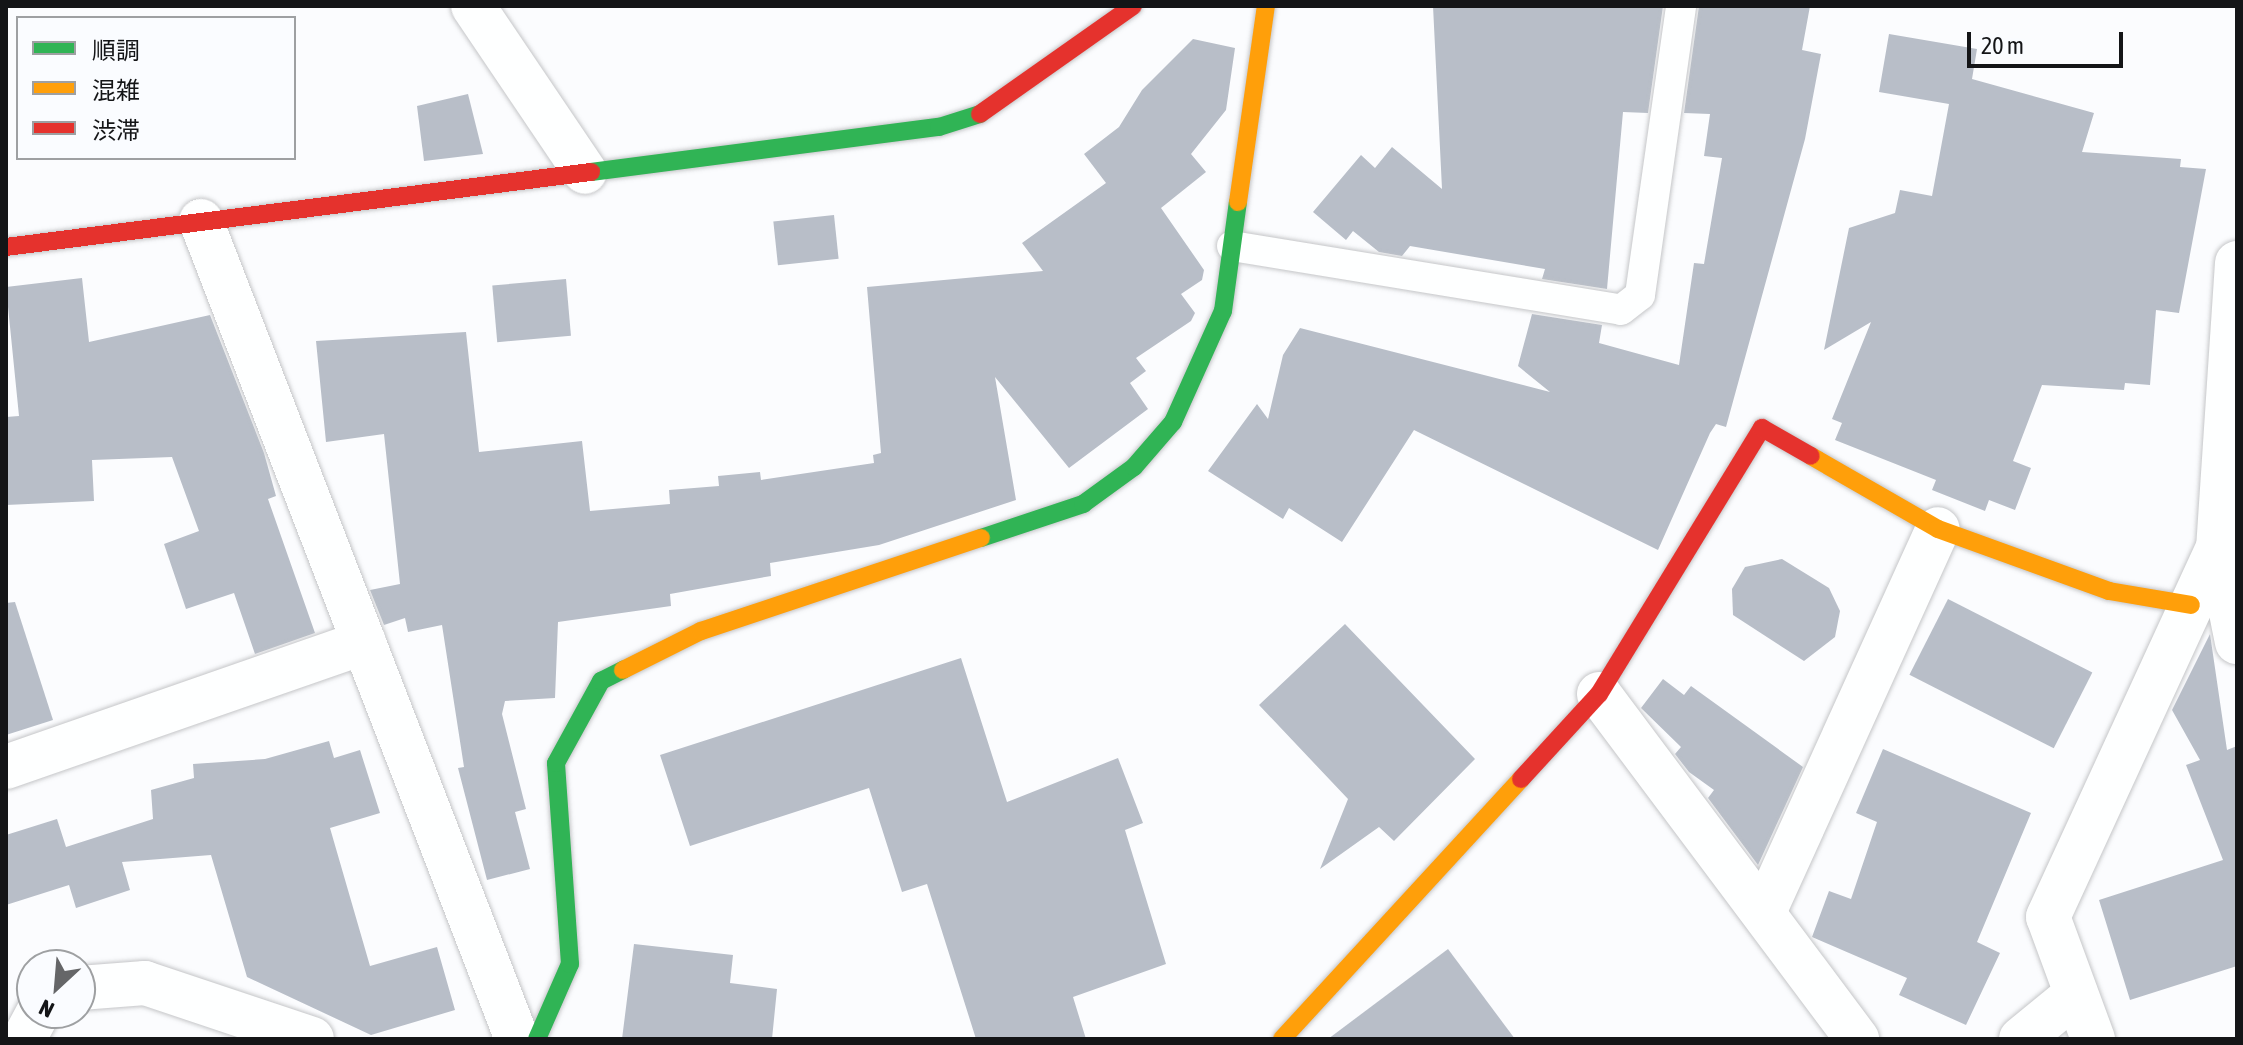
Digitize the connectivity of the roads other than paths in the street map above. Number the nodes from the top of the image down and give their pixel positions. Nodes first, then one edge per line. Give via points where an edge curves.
1 (473, 6) edge
2 (1133, 6) edge
3 (1266, 6) edge
4 (1681, 6) edge
5 (585, 172) junction
6 (201, 221) junction
7 (1232, 246) junction
8 (6, 247) edge
9 (2237, 263) edge
10 (1938, 529) junction
11 (2227, 554) edge
12 (2191, 605) junction
13 (364, 642) junction
14 (2237, 642) edge
15 (1599, 694) junction
16 (6, 767) edge
17 (1765, 910) junction
18 (96, 987) edge
19 (2076, 994) junction
20 (312, 1039) edge
21 (517, 1039) edge
22 (537, 1039) edge
23 (1282, 1039) edge
24 (1857, 1039) edge
25 (2021, 1039) edge
26 (2093, 1039) edge

1 - 5 street
2 - 5 street via 994,109 939,127
3 - 7 street
4 - 7 lane via 1640,295 1621,310
5 - 6 street
6 - 8 street
6 - 13 street
7 - 22 street via 1223,311 1179,411 1134,467 1083,504 701,631 601,681 556,763 570,964
9 - 11 street
10 - 12 street via 2109,591
10 - 15 street via 1762,428
10 - 17 street
11 - 12 street
11 - 14 street
12 - 19 street via 2048,917
13 - 16 street
13 - 21 street
15 - 17 street
15 - 23 street
17 - 24 street
18 - 20 street via 145,983
19 - 25 street
19 - 26 street

